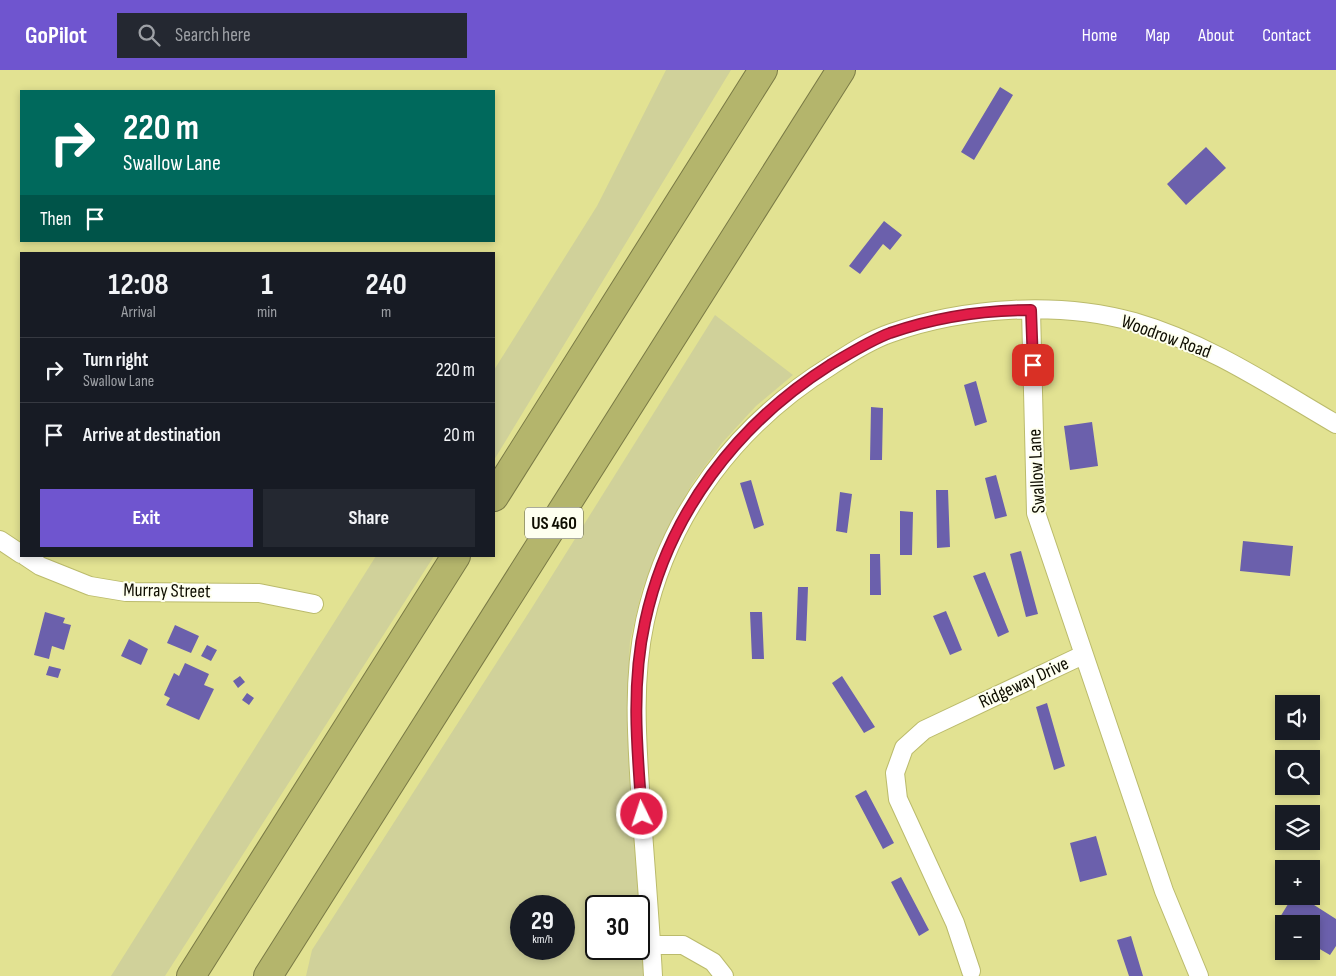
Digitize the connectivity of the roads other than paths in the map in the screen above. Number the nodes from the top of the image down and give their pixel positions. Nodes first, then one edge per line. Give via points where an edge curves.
1 (764, 70) edge
2 (840, 70) edge
3 (1031, 310) junction
4 (1336, 424) edge
5 (495, 495) edge
6 (0, 540) edge
7 (20, 553) edge
8 (26, 557) edge
9 (455, 557) edge
10 (314, 604) dead end
11 (1083, 655) junction
12 (651, 944) junction
13 (972, 971) dead end
14 (191, 976) edge
15 (268, 976) edge
16 (653, 976) edge
17 (724, 976) edge
18 (1199, 976) edge

1 - 5 highway
2 - 15 highway, US 460
3 - 4 street, Woodrow Road via 1116,318 1162,332 1222,358
3 - 11 street, Swallow Lane via 1036,513
3 - 12 street, Woodrow Road via 986,312 930,321 889,334 842,358 779,401 758,420 694,500 664,558 653,589 640,656 636,723
6 - 7 street
8 - 10 street, Murray Street via 40,566 90,586 126,592 259,593
9 - 14 highway
11 - 13 street, Ridgeway Drive via 924,730 904,748 895,773 898,799 955,923
11 - 18 street, Ridgeway Drive via 1164,892
12 - 16 street, Woodrow Road
12 - 17 street via 683,945 713,962

